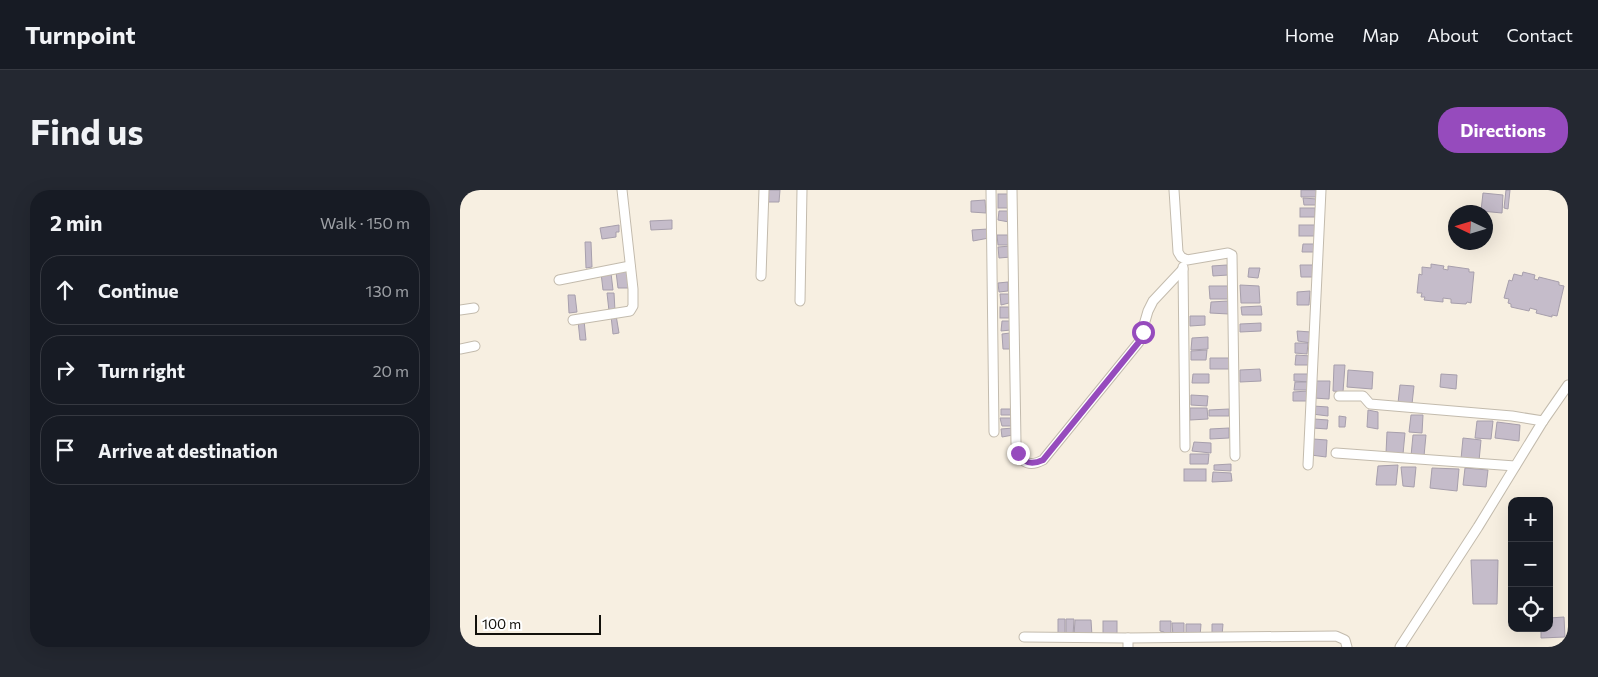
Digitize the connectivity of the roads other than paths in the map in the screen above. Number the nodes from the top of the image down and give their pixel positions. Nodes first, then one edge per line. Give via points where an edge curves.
1 (622, 190) edge
2 (764, 190) edge
3 (802, 190) edge
4 (991, 190) edge
5 (1012, 190) edge
6 (1174, 190) edge
7 (1321, 190) edge
8 (1183, 259) junction
9 (630, 266) junction
10 (1183, 269) junction
11 (761, 276) dead end
12 (559, 280) dead end
13 (800, 300) dead end
14 (474, 308) dead end
15 (460, 310) edge
16 (573, 320) dead end
17 (475, 346) dead end
18 (460, 349) edge
19 (1568, 386) edge
20 (1339, 396) dead end
21 (1543, 421) junction
22 (994, 432) dead end
23 (1185, 447) dead end
24 (1336, 453) dead end
25 (1235, 456) dead end
26 (1308, 465) dead end
27 (1516, 466) junction
28 (1024, 637) dead end
29 (1128, 643) edge
30 (1347, 647) edge
31 (1400, 647) edge

1 - 9 street
2 - 11 street
3 - 13 street
4 - 22 street
5 - 10 street via 1016,443 1021,459 1029,463 1043,460 1139,342 1153,302
6 - 8 street via 1178,252
7 - 26 street
8 - 10 street
8 - 25 street via 1232,255
9 - 12 street
9 - 16 street via 633,306 630,311
10 - 23 street
14 - 15 street
17 - 18 street
19 - 21 street
20 - 21 street via 1363,396 1370,404
21 - 27 street
24 - 27 street
27 - 31 street
28 - 29 street
29 - 30 street via 1336,636 1345,640

